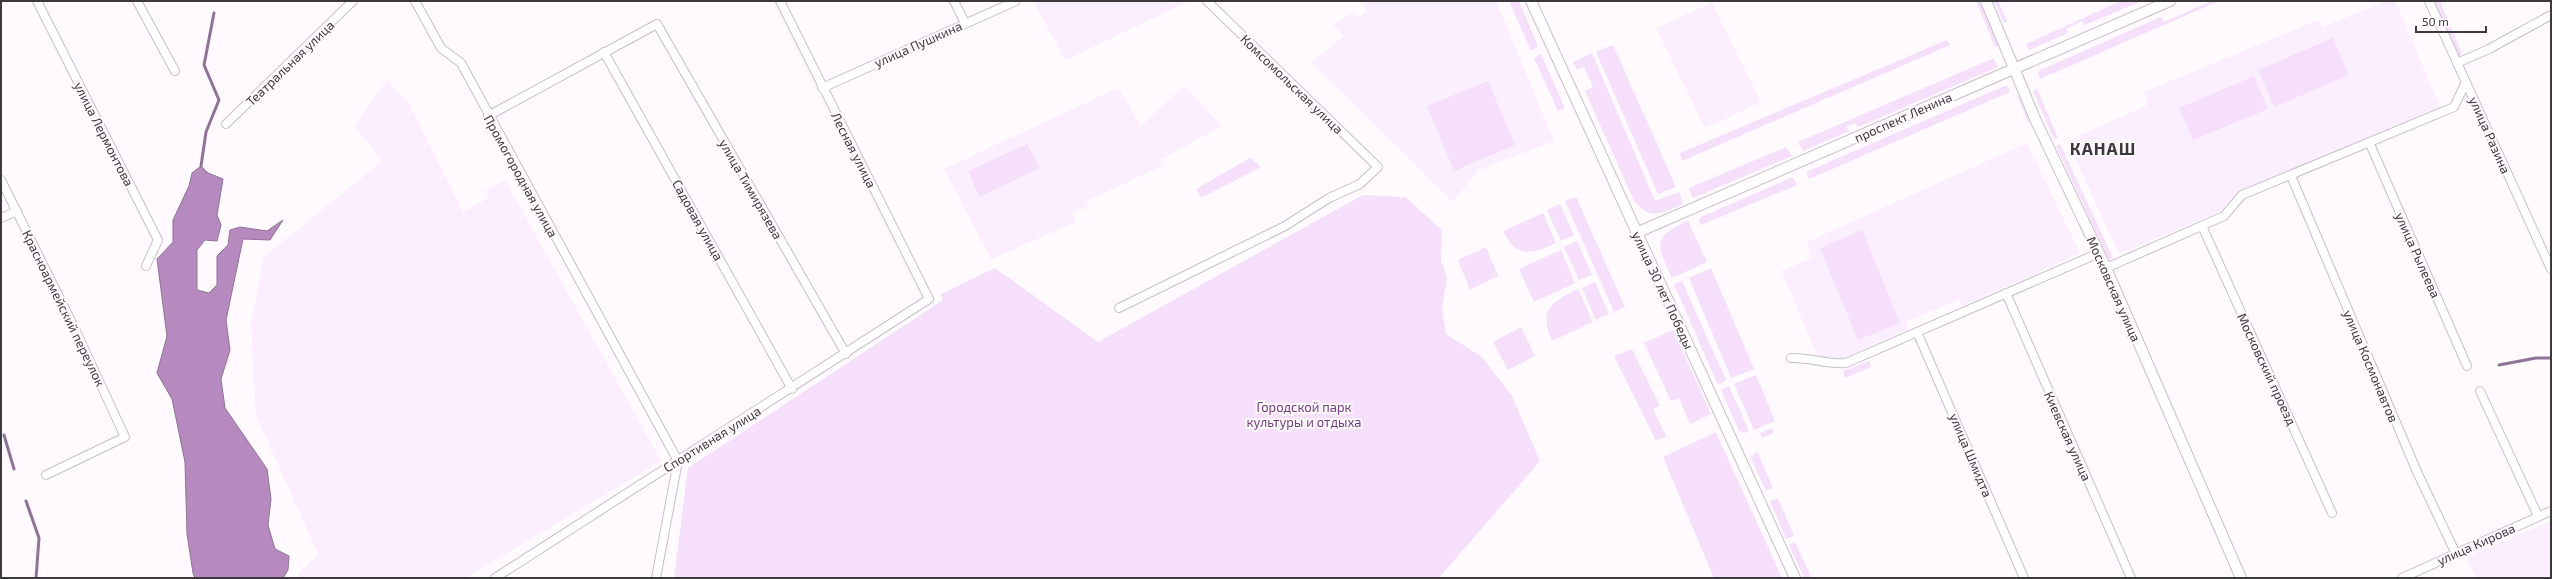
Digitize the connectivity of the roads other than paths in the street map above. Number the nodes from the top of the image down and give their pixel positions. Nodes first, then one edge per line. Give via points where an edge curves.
1 (37, 1) edge
2 (136, 1) edge
3 (353, 1) edge
4 (414, 1) edge
5 (780, 1) edge
6 (954, 1) edge
7 (1016, 1) edge
8 (1207, 1) edge
9 (1531, 1) edge
10 (1986, 1) edge
11 (2170, 1) edge
12 (2429, 1) edge
13 (2551, 15) edge
14 (965, 23) junction
15 (604, 52) junction
16 (2457, 63) junction
17 (2014, 69) junction
18 (175, 71) dead end
19 (2466, 82) junction
20 (822, 88) junction
21 (488, 116) junction
22 (226, 124) dead end
23 (2370, 144) junction
24 (2291, 176) junction
25 (1, 180) edge
26 (17, 211) junction
27 (1, 218) edge
28 (2202, 226) junction
29 (1636, 233) junction
30 (2099, 253) junction
31 (146, 266) dead end
32 (2106, 268) junction
33 (2551, 269) edge
34 (2006, 293) junction
35 (929, 299) joint
36 (1119, 308) dead end
37 (1917, 332) junction
38 (846, 354) junction
39 (1791, 358) dead end
40 (2467, 366) dead end
41 (792, 389) junction
42 (2480, 392) dead end
43 (678, 461) junction
44 (46, 475) dead end
45 (2551, 511) edge
46 (2332, 514) dead end
47 (2538, 516) junction
48 (2456, 554) junction
49 (495, 578) edge
50 (656, 578) edge
51 (1795, 578) edge
52 (2024, 578) edge
53 (2131, 578) edge
54 (2241, 578) edge
55 (2402, 578) edge

1 - 31 street, улица Лермонтова via 158,240
2 - 18 street
3 - 22 street, Театральная улица
4 - 21 street, Промогородная улица via 441,48 461,63
5 - 20 street, Лесная улица
6 - 14 street
7 - 14 street, улица Пушкина
8 - 36 street, Комсомольская улица via 1378,167 1360,184 1329,198 1285,226
9 - 29 street, улица 30 лет Победы
10 - 17 street, Московская улица
11 - 17 street, проспект Ленина
12 - 16 street, улица Разина
13 - 16 street via 2489,49
14 - 20 street, улица Пушкина
15 - 21 street
15 - 38 street, улица Тимирязева via 657,24
15 - 41 street, Садовая улица
16 - 19 street, улица Разина
17 - 29 street, проспект Ленина
17 - 30 street, Московская улица
19 - 23 street via 2454,107
19 - 33 street, улица Разина
20 - 35 street, Лесная улица
21 - 43 street, Промогородная улица
23 - 24 street
23 - 40 street, улица Рылеева
24 - 28 street via 2242,196 2224,216
24 - 48 street, улица Космонавтов via 2418,474
25 - 26 street, Красноармейский переулок
26 - 27 street
26 - 44 street, Красноармейский переулок via 125,437
28 - 32 street
28 - 46 street, Московский проезд
29 - 51 street, улица 30 лет Победы
30 - 32 street, Московская улица
30 - 34 street
32 - 54 street, Московская улица
34 - 37 street
34 - 53 street, Киевская улица
35 - 38 street, Спортивная улица
37 - 39 street via 1846,363
37 - 52 street, улица Шмидта
38 - 41 street, Спортивная улица
41 - 43 street, Спортивная улица
42 - 47 street
43 - 49 street, Спортивная улица
43 - 50 street
45 - 47 street, улица Кирова
47 - 48 street, улица Кирова
48 - 55 street, улица Кирова

